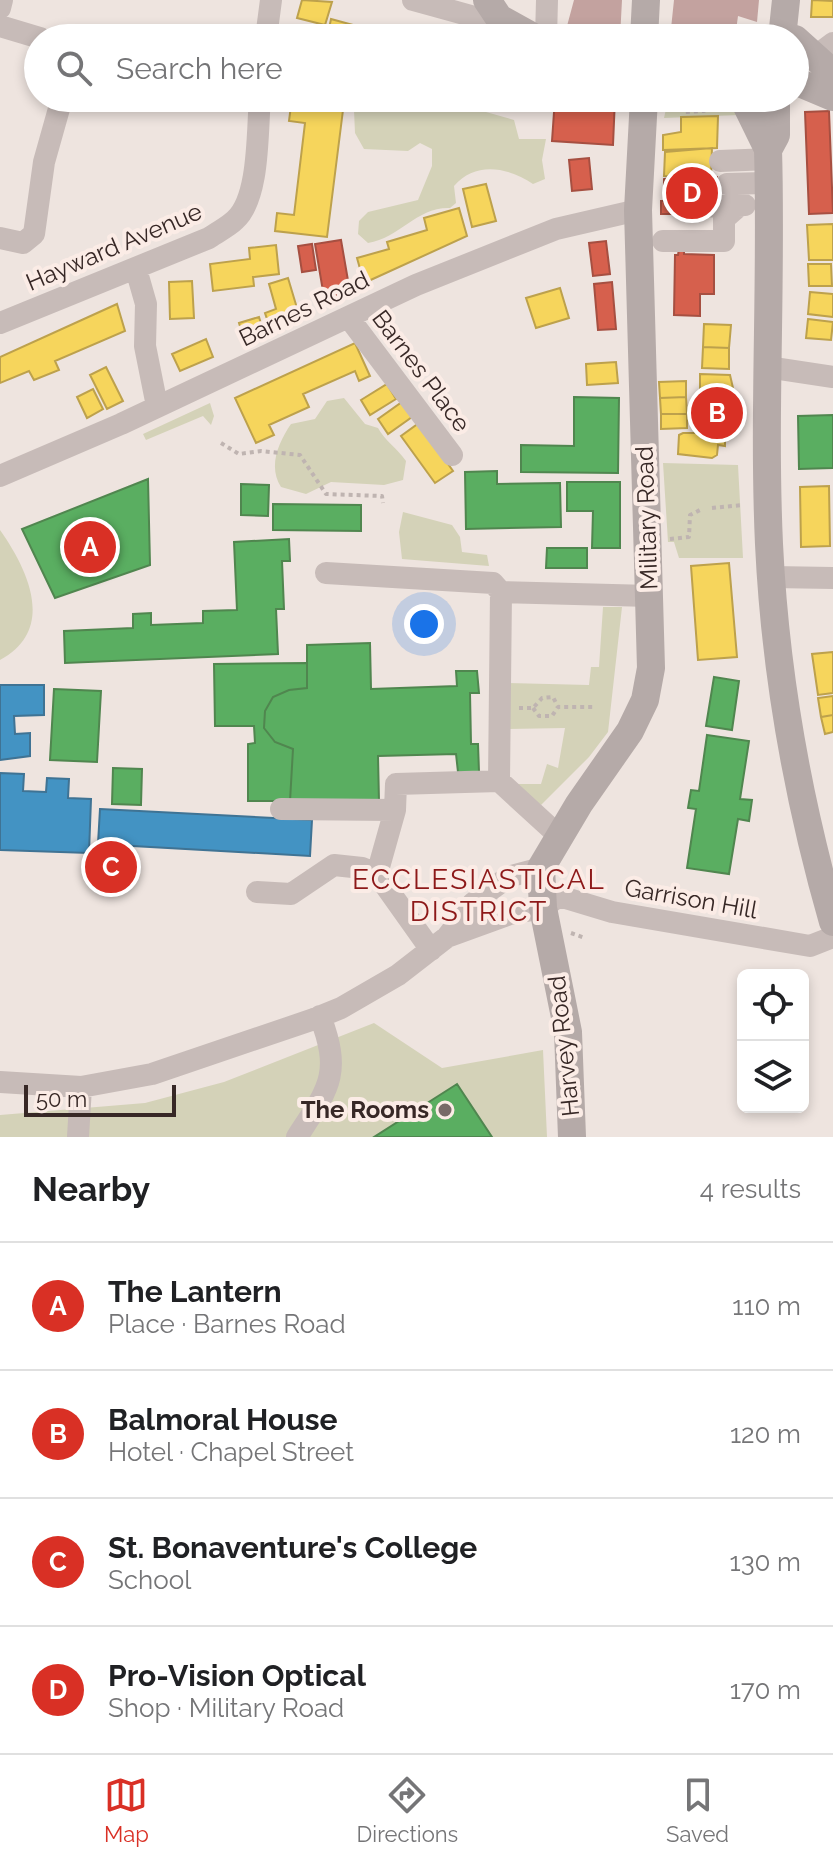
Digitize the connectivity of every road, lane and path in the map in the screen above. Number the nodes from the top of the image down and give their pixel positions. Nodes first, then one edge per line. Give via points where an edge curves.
1 (2, 0) edge
2 (271, 0) edge
3 (413, 0) edge
4 (547, 0) edge
5 (646, 0) edge
6 (786, 0) edge
7 (0, 8) edge
8 (493, 9) edge
9 (268, 24) edge
10 (515, 24) edge
11 (546, 24) edge
12 (645, 24) edge
13 (796, 24) edge
14 (0, 26) edge
15 (24, 33) edge
16 (809, 87) edge
17 (833, 97) edge
18 (58, 112) edge
19 (259, 112) edge
20 (643, 112) edge
21 (748, 112) edge
22 (776, 112) edge
23 (720, 161) dead end
24 (768, 174) junction
25 (727, 184) dead end
26 (740, 205) junction
27 (687, 207) dead end
28 (638, 210) junction
29 (0, 238) edge
30 (663, 241) dead end
31 (136, 269) junction
32 (349, 318) junction
33 (0, 323) edge
34 (767, 367) junction
35 (833, 377) edge
36 (157, 406) junction
37 (221, 443) dead end
38 (452, 455) dead end
39 (0, 476) edge
40 (383, 503) dead end
41 (743, 505) dead end
42 (712, 508) dead end
43 (702, 509) dead end
44 (677, 538) dead end
45 (326, 573) dead end
46 (772, 577) junction
47 (833, 578) edge
48 (501, 592) junction
49 (650, 596) junction
50 (558, 707) junction
51 (595, 707) dead end
52 (500, 708) junction
53 (533, 708) junction
54 (499, 781) junction
55 (281, 809) dead end
56 (395, 810) junction
57 (559, 836) junction
58 (541, 868) junction
59 (377, 874) junction
60 (257, 892) dead end
61 (543, 908) junction
62 (833, 922) edge
63 (833, 937) edge
64 (439, 943) junction
65 (320, 1016) junction
66 (0, 1082) edge
67 (81, 1087) junction
68 (78, 1137) edge
69 (297, 1137) edge
70 (572, 1137) edge

1 - 7 street
2 - 9 street
3 - 8 street via 482,19
4 - 11 street
5 - 12 main road
6 - 13 main road
8 - 10 main road
14 - 15 street
16 - 17 main road
18 - 29 street via 44,162 34,234 23,243
19 - 31 street, Hayward Avenue via 246,206 209,238
20 - 28 main road, Military Road
21 - 24 main road
22 - 24 main road
23 - 24 street
24 - 25 street
24 - 26 street
24 - 34 main road
26 - 27 street
26 - 30 street via 724,219 724,241
28 - 32 street, Barnes Road via 556,229
28 - 49 main road, Military Road
31 - 33 street, Hayward Avenue
31 - 36 street via 146,304 145,346
32 - 36 street, Barnes Road
32 - 38 street, Barnes Place
34 - 35 street
34 - 46 main road
36 - 39 street, Barnes Road
37 - 40 path via 239,454 300,455 326,494 382,496
41 - 42 path
43 - 44 path via 690,515 689,537
45 - 48 street via 493,583
46 - 47 street
46 - 62 main road via 788,720
48 - 49 street
48 - 52 street
49 - 57 main road, Military Road via 651,668 645,700 615,756
50 - 51 path
50 - 53 path via 552,716 539,716
50 - 53 path via 553,697 542,698
52 - 53 path
52 - 54 street
54 - 56 street via 396,784
54 - 57 street
55 - 56 street
56 - 59 street
57 - 58 main road, Military Road
58 - 61 main road
58 - 64 street via 508,877 473,903
59 - 60 street via 334,865 291,894
59 - 64 street
61 - 63 street, Garrison Hill via 559,896 612,912 810,946
61 - 64 street via 510,914
61 - 70 main road, Harvey Road via 568,1032
64 - 65 street via 370,992
65 - 67 street via 152,1074
65 - 69 street via 334,1062 317,1106
66 - 67 street
67 - 68 street

